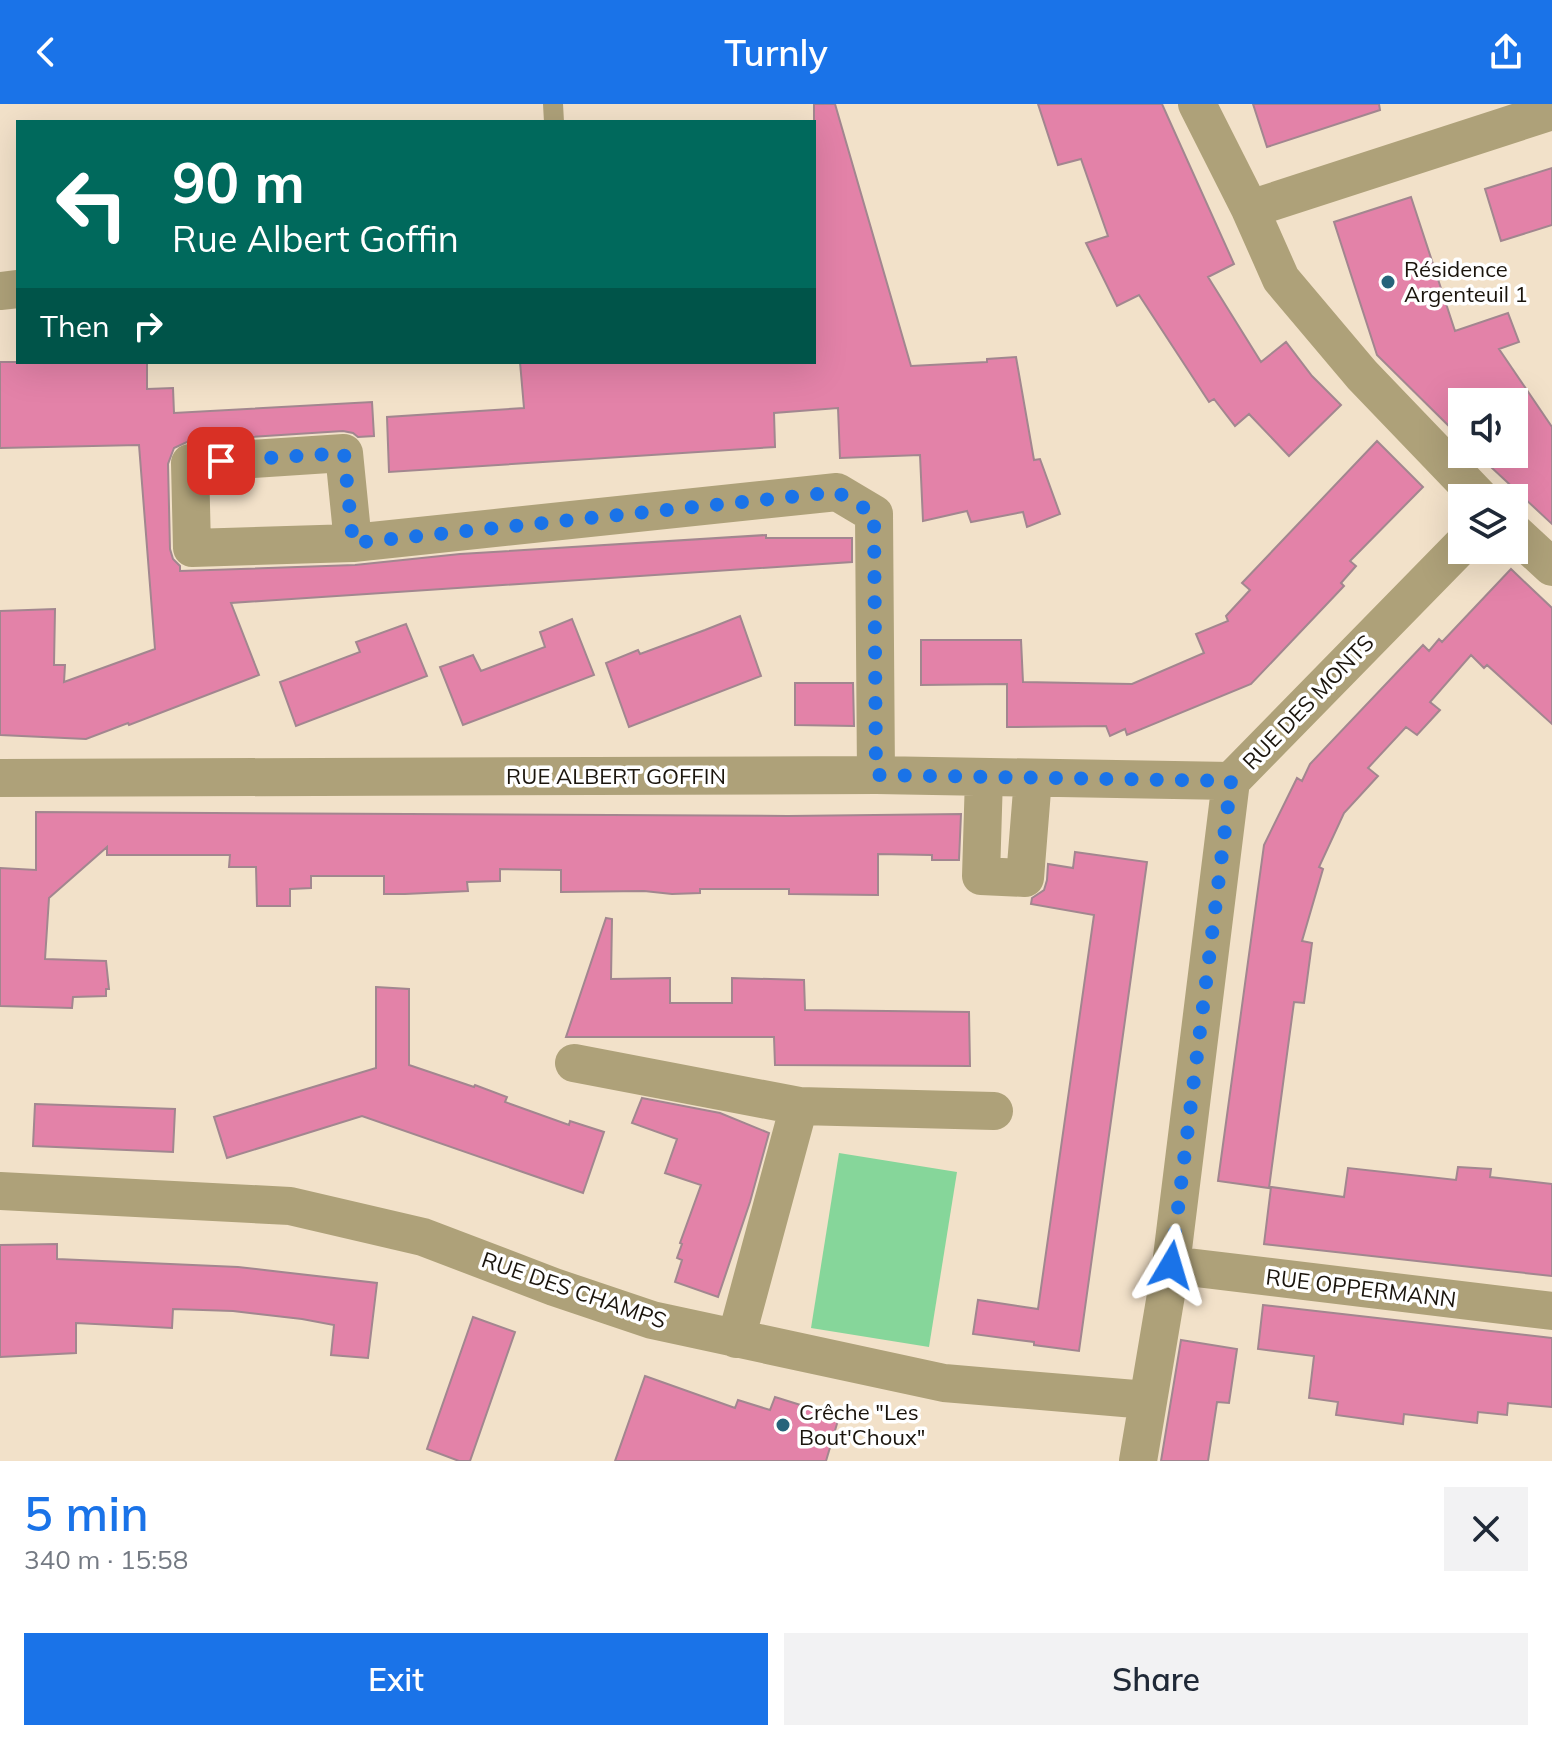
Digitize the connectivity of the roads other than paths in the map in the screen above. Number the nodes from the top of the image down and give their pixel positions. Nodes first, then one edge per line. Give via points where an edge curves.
1 (1197, 104) edge
2 (1552, 111) edge
3 (1250, 209) junction
4 (1467, 484) edge
5 (353, 543) junction
6 (1528, 545) edge
7 (1448, 559) edge
8 (1552, 567) edge
9 (876, 775) junction
10 (984, 777) junction
11 (0, 778) edge
12 (1033, 778) junction
13 (1231, 781) junction
14 (574, 1063) dead end
15 (799, 1106) junction
16 (994, 1111) dead end
17 (0, 1191) edge
18 (1171, 1265) junction
19 (1552, 1311) edge
20 (736, 1339) junction
21 (1147, 1400) junction
22 (1138, 1461) edge

1 - 3 street
2 - 3 street
3 - 4 street via 1281,279 1362,375
5 - 5 street via 192,548 190,463 344,453
5 - 9 street via 837,492 874,514
6 - 8 street
7 - 13 street, RUE DES MONTS
9 - 10 street, RUE ALBERT GOFFIN
9 - 11 street, RUE ALBERT GOFFIN
10 - 12 street, RUE ALBERT GOFFIN
10 - 12 street via 981,876 1025,878
12 - 13 street, RUE ALBERT GOFFIN
13 - 18 street, RUE DES MONTS
14 - 15 street
15 - 16 street
15 - 20 street
17 - 20 street, RUE DES CHAMPS via 290,1206 423,1237 652,1320
18 - 19 street, RUE OPPERMANN
18 - 21 street, RUE DES MONTS
20 - 21 street, RUE DES CHAMPS via 944,1383
21 - 22 street, RUE DES MONTS

